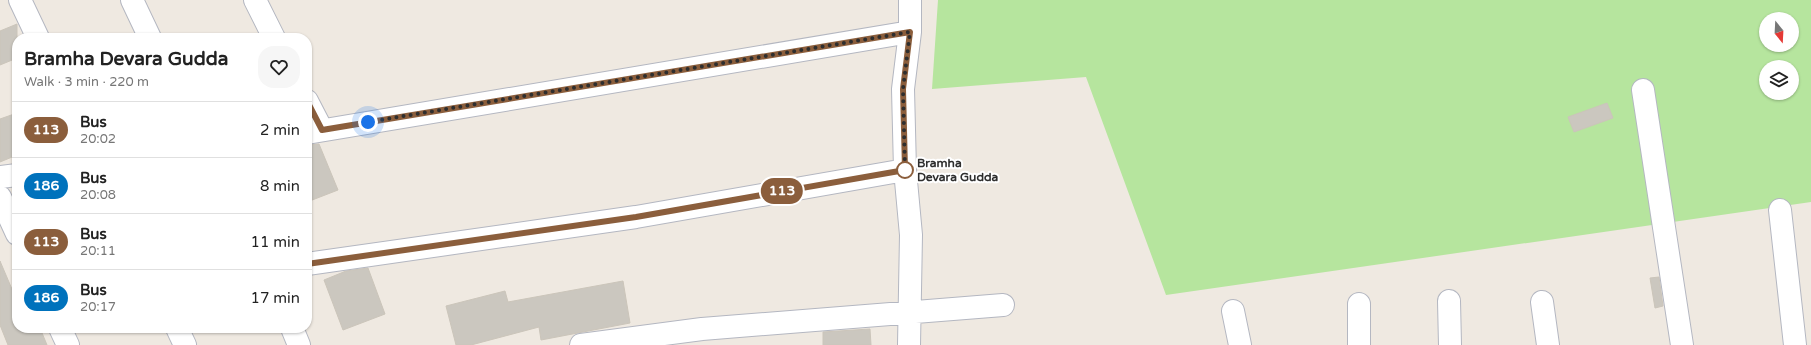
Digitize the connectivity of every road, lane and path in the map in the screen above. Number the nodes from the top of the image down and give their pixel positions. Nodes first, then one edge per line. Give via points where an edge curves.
1 (20, 0) edge
2 (132, 0) edge
3 (255, 0) edge
4 (910, 0) edge
5 (910, 32) junction
6 (36, 33) edge
7 (148, 33) edge
8 (272, 33) edge
9 (1643, 90) dead end
10 (314, 131) edge
11 (905, 170) junction
12 (12, 176) edge
13 (0, 178) edge
14 (0, 197) edge
15 (1780, 210) dead end
16 (12, 223) edge
17 (312, 263) edge
18 (1449, 301) dead end
19 (1542, 302) dead end
20 (1359, 304) dead end
21 (1003, 305) dead end
22 (1233, 311) dead end
23 (910, 312) junction
24 (62, 333) edge
25 (179, 333) edge
26 (294, 333) edge
27 (68, 345) edge
28 (185, 345) edge
29 (299, 345) edge
30 (581, 345) edge
31 (909, 345) edge
32 (1240, 345) edge
33 (1359, 345) edge
34 (1450, 345) edge
35 (1548, 345) edge
36 (1682, 345) edge
37 (1795, 345) edge

1 - 6 street
2 - 7 street
3 - 8 street
4 - 5 street
5 - 10 street
5 - 11 street via 903,89
9 - 36 street
11 - 17 street via 636,217
11 - 23 street via 912,235
12 - 13 street
14 - 16 street
15 - 37 street
18 - 34 street
19 - 35 street
20 - 33 street
21 - 23 street
22 - 32 street
23 - 30 street via 702,329
23 - 31 street
24 - 27 street
25 - 28 street
26 - 29 street

